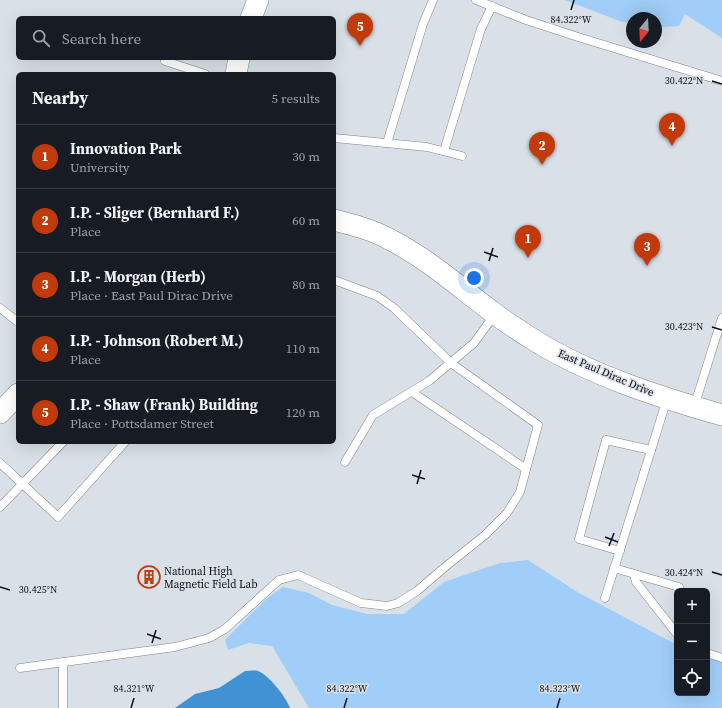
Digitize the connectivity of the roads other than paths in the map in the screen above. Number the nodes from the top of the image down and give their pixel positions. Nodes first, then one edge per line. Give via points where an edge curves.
1 (258, 0) edge
2 (433, 0) edge
3 (476, 0) edge
4 (492, 6) junction
5 (252, 16) edge
6 (165, 60) dead end
7 (239, 60) edge
8 (199, 72) edge
9 (236, 72) edge
10 (722, 81) edge
11 (336, 138) edge
12 (387, 143) junction
13 (444, 151) junction
14 (462, 156) dead end
15 (336, 221) edge
16 (336, 281) edge
17 (0, 308) edge
18 (495, 314) junction
19 (722, 318) edge
20 (16, 320) edge
21 (451, 363) junction
22 (412, 392) junction
23 (666, 399) junction
24 (694, 407) junction
25 (722, 415) edge
26 (61, 444) edge
27 (123, 444) edge
28 (651, 450) junction
29 (345, 462) dead end
30 (0, 463) edge
31 (526, 469) junction
32 (22, 484) junction
33 (0, 507) edge
34 (620, 550) junction
35 (614, 568) junction
36 (634, 574) junction
37 (679, 587) dead end
38 (605, 598) dead end
39 (674, 630) edge
40 (710, 654) edge
41 (722, 658) edge
42 (63, 662) junction
43 (20, 668) dead end
44 (63, 708) edge

1 - 5 street
2 - 12 lane via 423,24
3 - 4 lane
4 - 10 lane via 570,35
4 - 13 lane via 481,29
6 - 8 lane
7 - 9 street
11 - 12 lane
12 - 13 lane
13 - 14 lane
15 - 18 street, East Paul Dirac Drive via 391,240 437,269
16 - 21 lane via 377,296 394,308
17 - 20 lane
18 - 21 lane via 474,342
18 - 23 street, East Paul Dirac Drive via 574,362
19 - 24 lane
21 - 22 lane
21 - 31 lane via 538,425
22 - 29 lane via 373,415
22 - 31 lane
23 - 24 street, East Paul Dirac Drive
23 - 28 lane
24 - 25 street, East Paul Dirac Drive
26 - 32 lane
27 - 32 lane via 58,517
28 - 34 lane
28 - 34 lane via 606,440 579,539
30 - 32 lane
31 - 42 lane via 520,492 507,513 485,535 417,591 398,603 387,606 361,603 298,575 279,580 225,629 209,638 175,647
32 - 33 lane
34 - 35 lane
35 - 36 lane
35 - 38 lane
36 - 37 lane
36 - 39 lane via 636,582
40 - 41 lane
42 - 43 lane
42 - 44 lane

